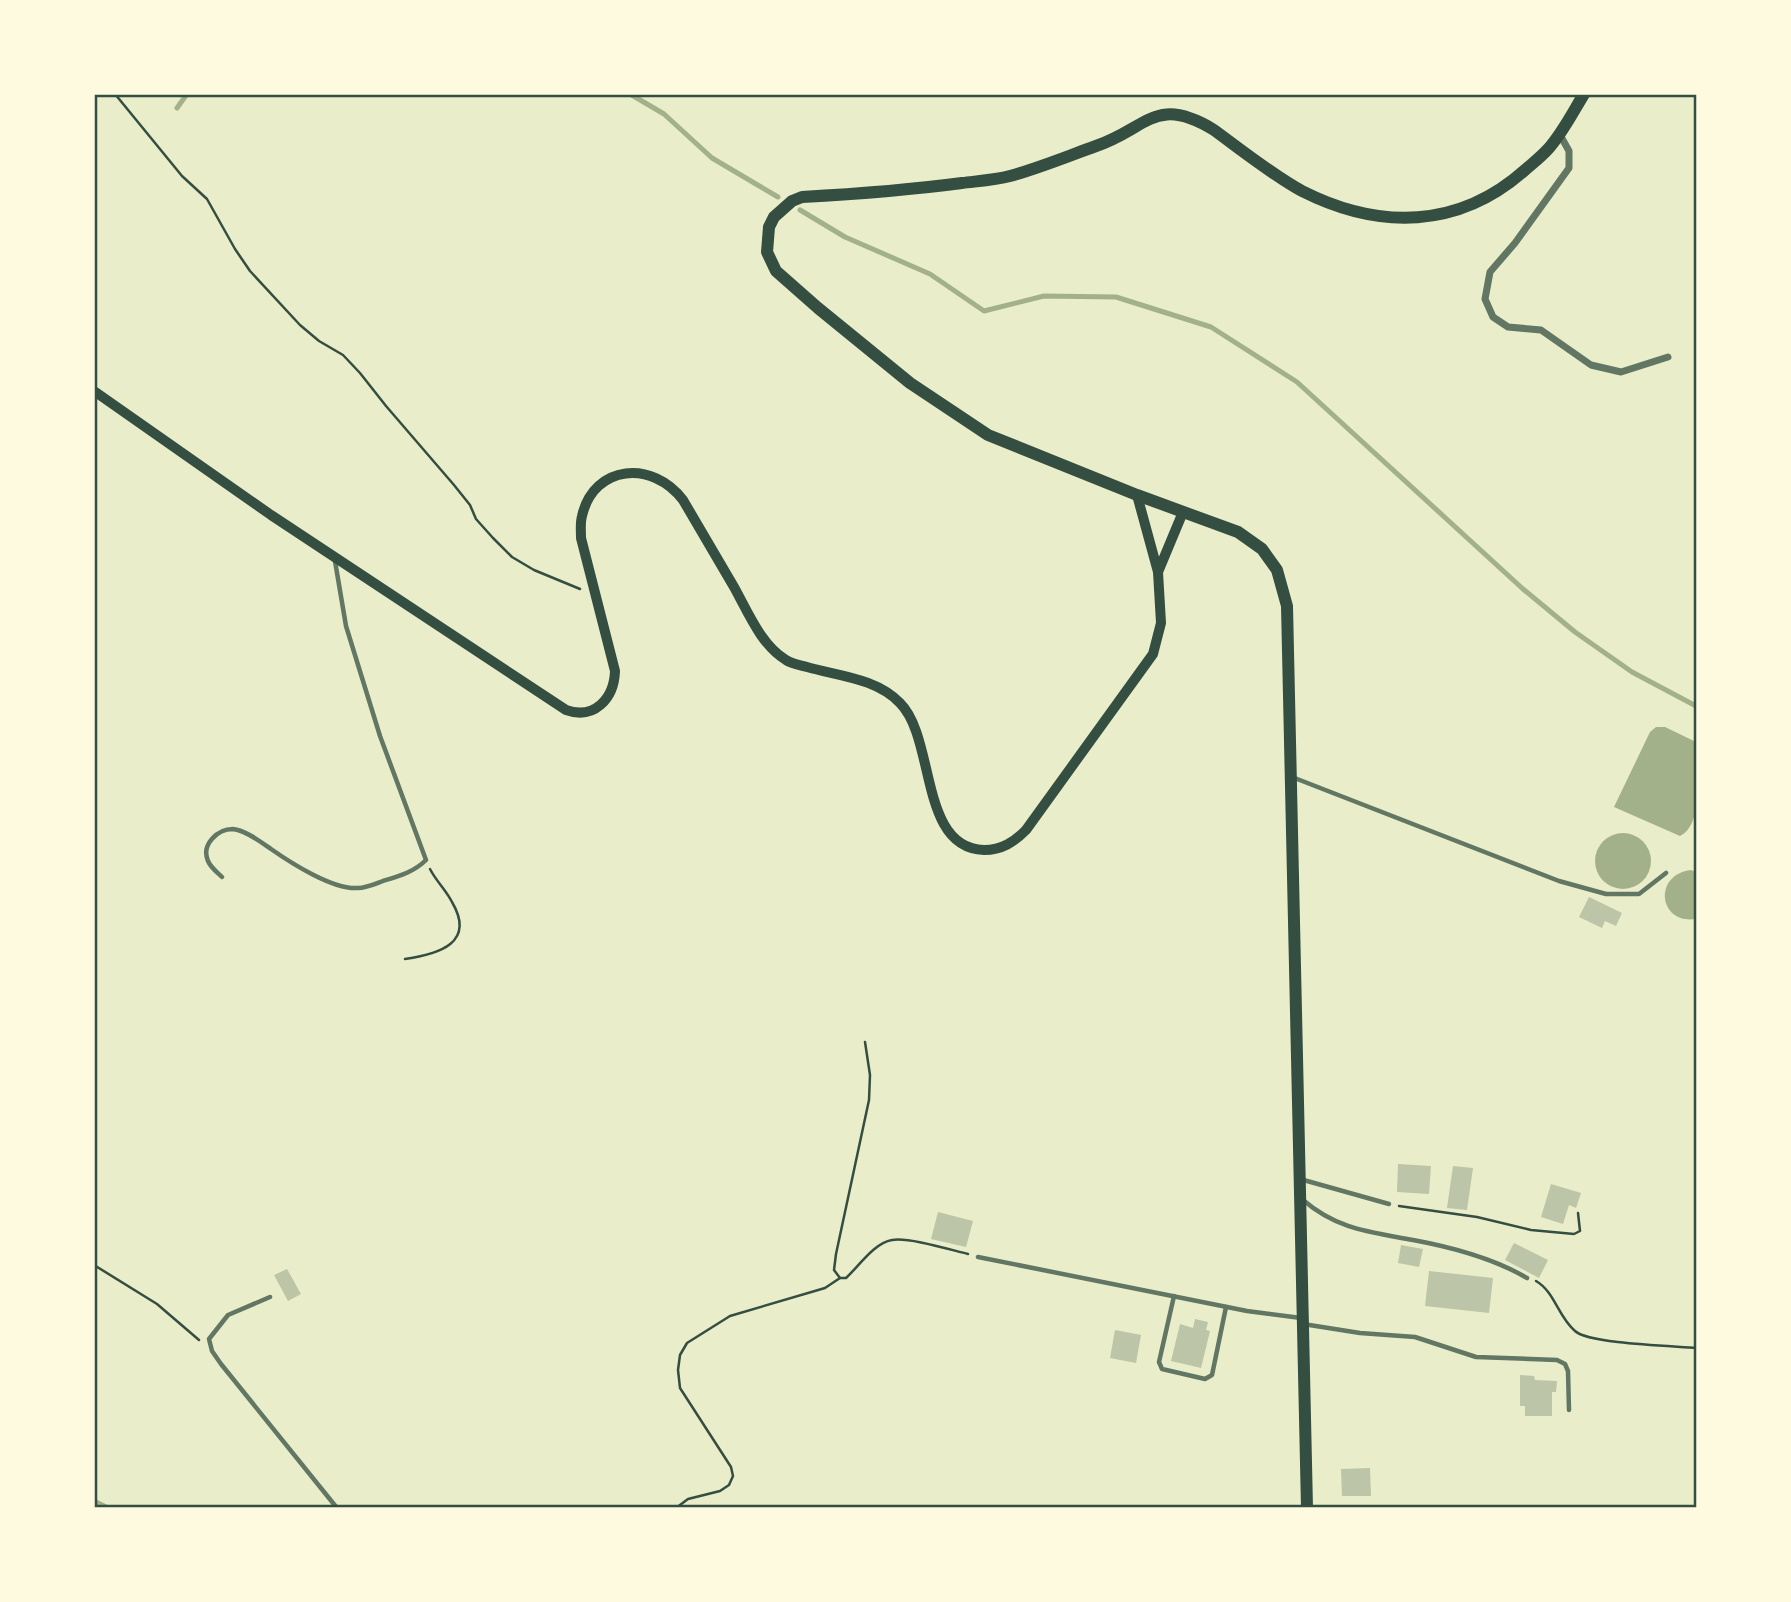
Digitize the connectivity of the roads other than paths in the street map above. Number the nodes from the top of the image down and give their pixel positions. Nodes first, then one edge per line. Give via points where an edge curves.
1 (1584, 94) edge
2 (1559, 133) junction
3 (1668, 357) dead end
4 (94, 391) edge
5 (1137, 495) junction
6 (1183, 512) junction
7 (334, 556) junction
8 (1158, 572) junction
9 (1291, 777) junction
10 (1666, 873) dead end
11 (222, 877) dead end
12 (1300, 1179) junction
13 (1300, 1197) junction
14 (1390, 1204) road end
15 (978, 1256) road end
16 (1527, 1278) road end
17 (1174, 1296) junction
18 (270, 1297) dead end
19 (1226, 1307) junction
20 (1303, 1321) junction
21 (1569, 1410) dead end
22 (337, 1507) edge
23 (1307, 1507) edge

1 - 2 main road
2 - 3 street via 1569,151 1569,168 1490,272 1485,299 1493,317 1508,327 1541,330 1591,365 1621,372
2 - 5 main road via 1508,185 1449,214 1408,218 1361,214 1301,190 1214,130 1178,114 1140,122 1109,142 1008,177 802,197 774,217 766,240 776,271 910,383 988,435
4 - 7 main road
5 - 6 main road
5 - 8 main road
6 - 8 main road
6 - 9 main road via 1238,532 1262,549 1277,570 1287,606
7 - 8 main road via 578,714 604,702 615,681 581,538 581,517 589,497 608,480 626,473 650,474 667,482 683,500 764,639 787,661 872,684 898,701 912,722 947,830 965,846 978,850 1012,842 1026,830 1153,654 1161,623
7 - 11 lane via 346,626 426,860 405,874 359,889 338,886 235,829 213,837 207,845 209,864
9 - 10 lane via 1559,881 1606,894 1639,894
9 - 12 main road
12 - 13 main road
12 - 14 lane
13 - 16 lane via 1352,1229 1444,1247 1511,1268
13 - 20 main road
15 - 17 lane
17 - 19 lane
17 - 19 lane via 1159,1362 1162,1369 1205,1379 1212,1375
18 - 22 lane via 228,1315 209,1339 212,1351
19 - 20 lane
20 - 21 lane via 1360,1334 1415,1337 1476,1357 1557,1360 1568,1371
20 - 23 main road

